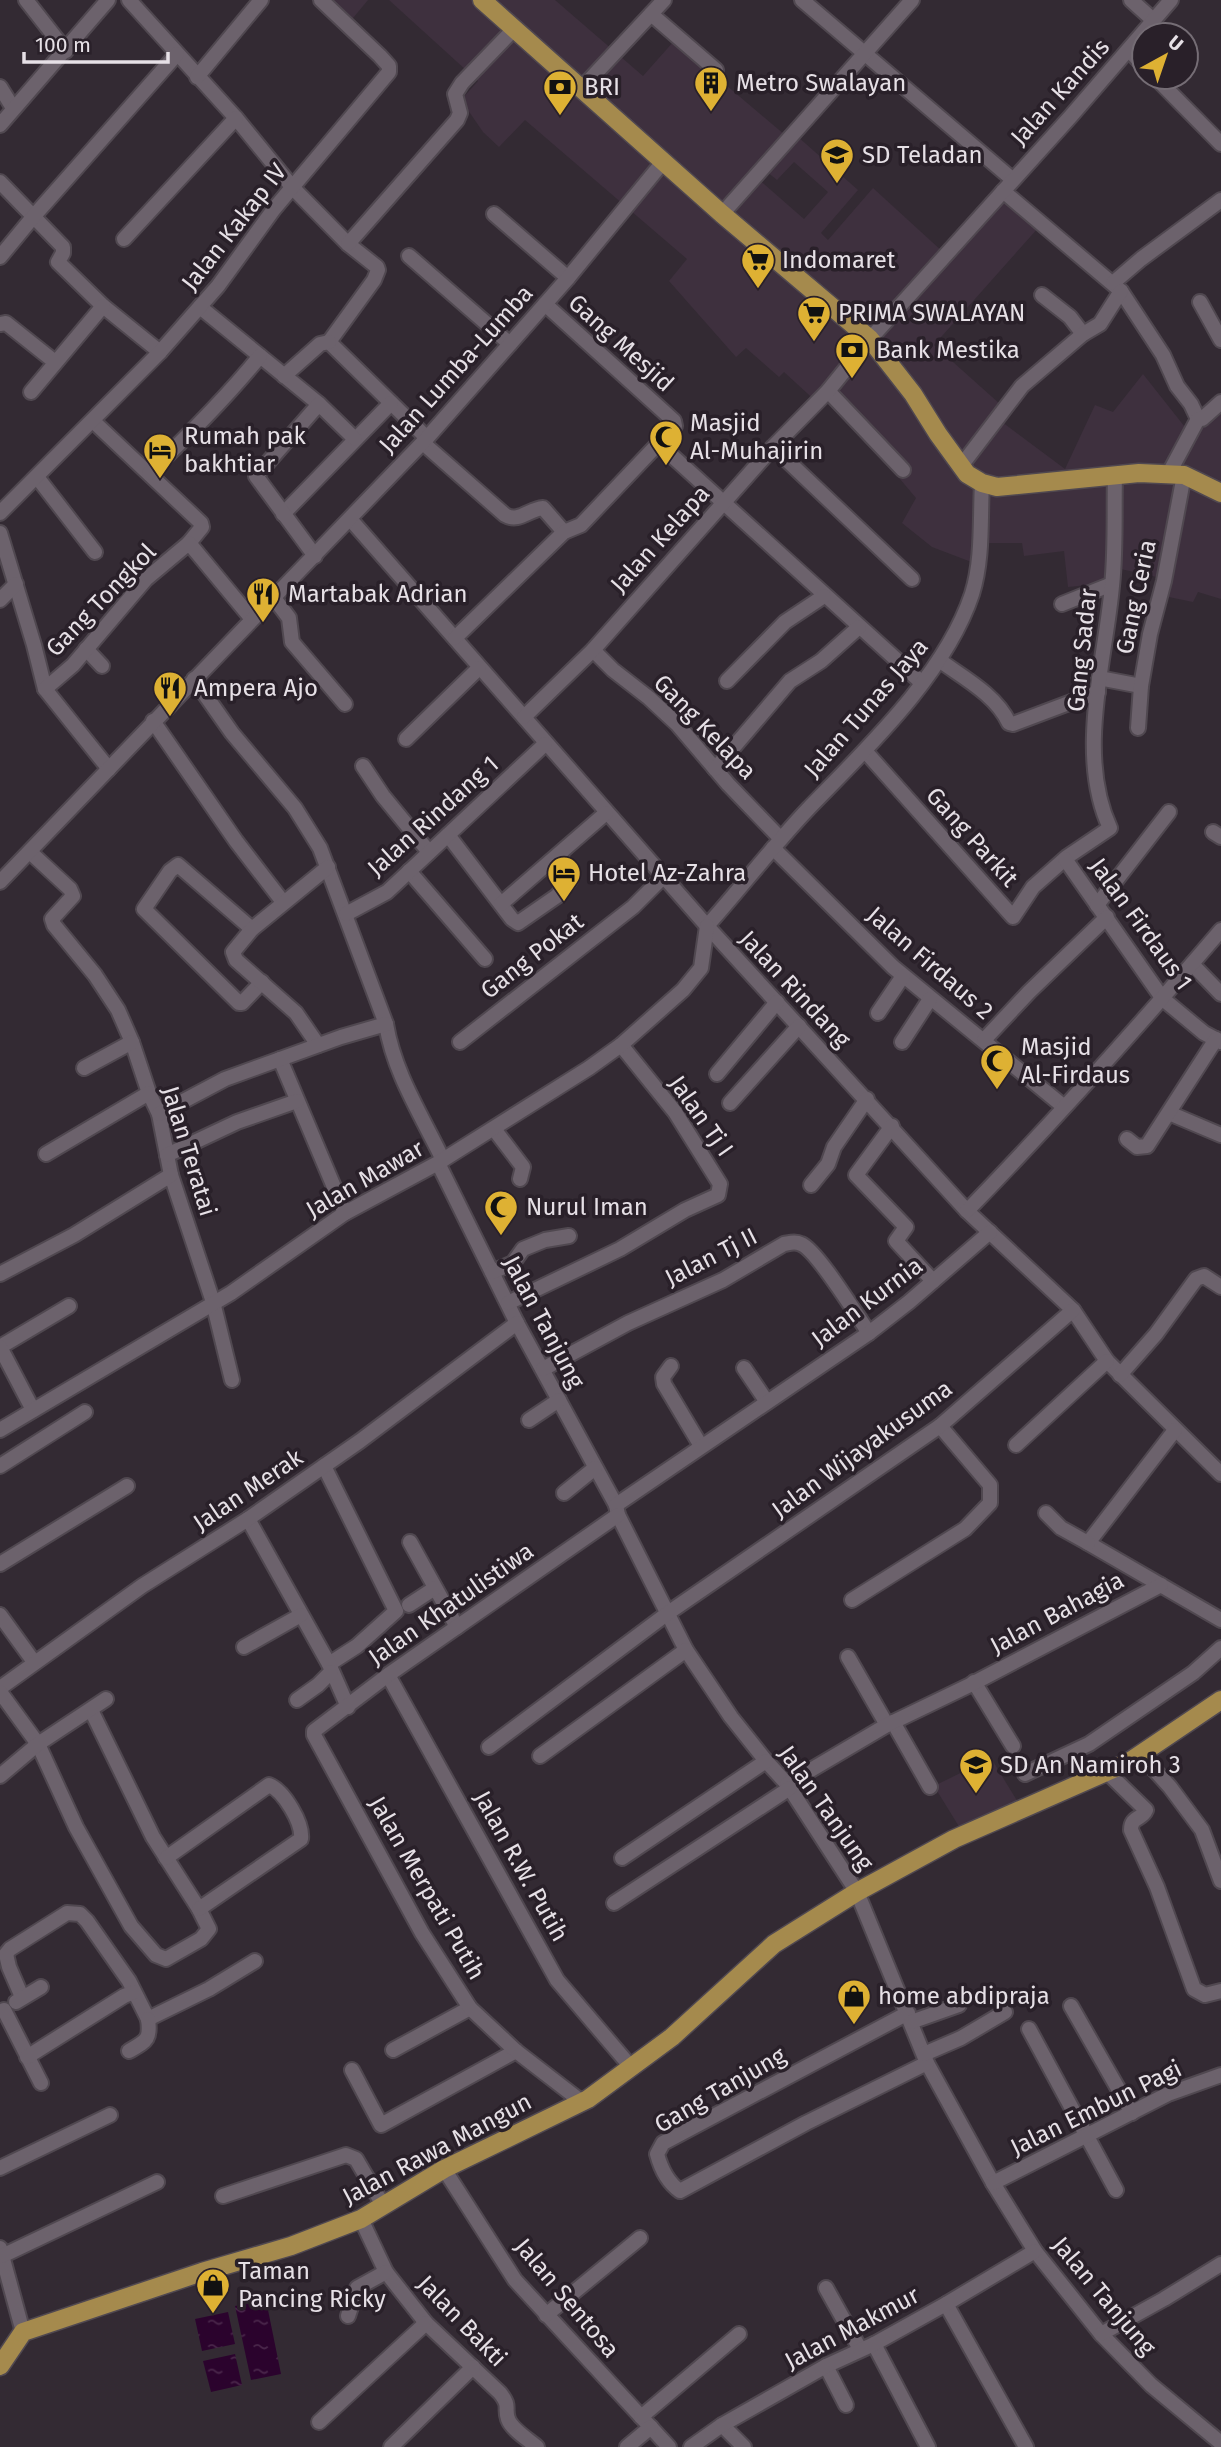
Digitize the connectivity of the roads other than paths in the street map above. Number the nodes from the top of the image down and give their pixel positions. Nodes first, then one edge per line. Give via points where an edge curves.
1 (26, 0) edge
2 (108, 0) edge
3 (129, 0) edge
4 (261, 0) edge
5 (321, 0) edge
6 (664, 0) edge
7 (802, 0) edge
8 (912, 0) edge
9 (1131, 0) edge
10 (1171, 0) edge
11 (483, 1) edge
12 (651, 14) junction
13 (1152, 19) junction
14 (516, 28) junction
15 (1129, 50) joint
16 (66, 51) junction
17 (863, 53) junction
18 (177, 54) junction
19 (716, 69) dead end
20 (197, 77) junction
21 (0, 87) edge
22 (582, 88) junction
23 (1169, 91) edge
24 (13, 108) junction
25 (236, 118) junction
26 (0, 125) edge
27 (1221, 144) edge
28 (663, 162) junction
29 (1012, 179) junction
30 (0, 182) edge
31 (293, 188) junction
32 (1003, 191) junction
33 (1221, 200) edge
34 (494, 214) dead end
35 (722, 214) junction
36 (33, 217) junction
37 (124, 239) dead end
38 (348, 244) junction
39 (409, 256) dead end
40 (0, 257) edge
41 (568, 278) junction
42 (1117, 287) junction
43 (1042, 295) dead end
44 (1200, 302) dead end
45 (545, 304) junction
46 (103, 306) junction
47 (200, 307) junction
48 (0, 324) edge
49 (1083, 334) junction
50 (870, 338) junction
51 (1221, 340) edge
52 (329, 342) junction
53 (510, 344) junction
54 (160, 352) junction
55 (260, 356) junction
56 (55, 362) junction
57 (284, 376) junction
58 (828, 391) junction
59 (31, 392) dead end
60 (1221, 402) edge
61 (390, 403) junction
62 (318, 404) junction
63 (1198, 419) junction
64 (93, 421) junction
65 (355, 439) junction
66 (425, 440) junction
67 (659, 443) junction
68 (773, 447) junction
69 (961, 466) junction
70 (903, 470) dead end
71 (149, 473) junction
72 (1115, 474) junction
73 (1176, 475) junction
74 (37, 477) junction
75 (982, 483) junction
76 (1221, 494) edge
77 (723, 503) junction
78 (0, 513) edge
79 (283, 513) junction
80 (351, 520) junction
81 (564, 531) junction
82 (0, 533) edge
83 (189, 543) junction
84 (95, 552) dead end
85 (315, 556) junction
86 (912, 579) dead end
87 (16, 583) junction
88 (1112, 584) junction
89 (824, 596) junction
90 (274, 598) junction
91 (0, 600) edge
92 (1062, 604) dead end
93 (252, 619) junction
94 (859, 627) junction
95 (456, 638) junction
96 (86, 649) junction
97 (593, 650) junction
98 (939, 660) junction
99 (103, 666) dead end
100 (479, 668) junction
101 (194, 679) junction
102 (727, 681) dead end
103 (922, 682) junction
104 (1099, 685) junction
105 (1141, 687) junction
106 (45, 689) junction
107 (345, 704) dead end
108 (524, 717) junction
109 (153, 721) junction
110 (1138, 728) dead end
111 (406, 739) dead end
112 (545, 744) junction
113 (865, 751) junction
114 (363, 766) dead end
115 (109, 769) junction
116 (715, 769) junction
117 (1168, 811) dead end
118 (606, 813) junction
119 (1110, 828) joint
120 (448, 835) junction
121 (777, 844) junction
122 (30, 852) junction
123 (429, 852) junction
124 (559, 855) junction
125 (1065, 859) junction
126 (328, 867) junction
127 (409, 871) junction
128 (663, 877) junction
129 (0, 882) edge
130 (283, 902) junction
131 (501, 904) junction
132 (1097, 905) junction
133 (346, 914) junction
134 (1107, 917) junction
135 (707, 926) junction
136 (252, 929) junction
137 (1221, 930) edge
138 (485, 959) dead end
139 (1192, 964) junction
140 (902, 976) junction
141 (262, 982) junction
142 (1221, 994) edge
143 (930, 999) junction
144 (1163, 999) junction
145 (777, 1002) junction
146 (878, 1013) dead end
147 (386, 1024) junction
148 (799, 1026) junction
149 (985, 1040) junction
150 (1219, 1041) edge
151 (132, 1042) junction
152 (460, 1042) dead end
153 (902, 1042) dead end
154 (318, 1045) junction
155 (621, 1045) junction
156 (280, 1059) junction
157 (84, 1068) dead end
158 (717, 1074) dead end
159 (149, 1093) junction
160 (867, 1099) junction
161 (297, 1101) junction
162 (730, 1103) dead end
163 (1063, 1107) junction
164 (1169, 1113) junction
165 (159, 1114) junction
166 (892, 1126) junction
167 (494, 1129) junction
168 (1221, 1136) edge
169 (1127, 1139) dead end
170 (46, 1154) dead end
171 (167, 1155) junction
172 (440, 1162) junction
173 (171, 1175) junction
174 (520, 1179) dead end
175 (811, 1185) dead end
176 (967, 1210) junction
177 (345, 1213) junction
178 (990, 1232) junction
179 (569, 1236) dead end
180 (492, 1272) junction
181 (0, 1274) edge
182 (933, 1282) junction
183 (1221, 1287) edge
184 (213, 1302) junction
185 (508, 1303) junction
186 (69, 1306) dead end
187 (1073, 1310) junction
188 (517, 1323) junction
189 (869, 1333) junction
190 (0, 1347) edge
191 (1107, 1361) junction
192 (671, 1366) dead end
193 (744, 1368) dead end
194 (543, 1369) junction
195 (1120, 1375) junction
196 (232, 1380) dead end
197 (559, 1400) junction
198 (767, 1402) junction
199 (33, 1410) junction
200 (85, 1412) dead end
201 (529, 1420) dead end
202 (940, 1426) junction
203 (0, 1430) edge
204 (1175, 1430) junction
205 (1016, 1445) dead end
206 (701, 1446) junction
207 (0, 1466) edge
208 (324, 1466) junction
209 (595, 1468) junction
210 (1221, 1474) edge
211 (127, 1486) dead end
212 (564, 1493) dead end
213 (617, 1510) junction
214 (1046, 1513) dead end
215 (248, 1520) junction
216 (410, 1542) dead end
217 (1088, 1543) junction
218 (0, 1564) edge
219 (1161, 1585) junction
220 (435, 1588) junction
221 (852, 1600) dead end
222 (409, 1605) dead end
223 (668, 1613) junction
224 (0, 1615) edge
225 (301, 1615) junction
226 (1221, 1620) edge
227 (457, 1627) junction
228 (244, 1647) dead end
229 (1221, 1648) edge
230 (686, 1650) junction
231 (848, 1657) dead end
232 (34, 1662) junction
233 (330, 1668) junction
234 (388, 1675) junction
235 (974, 1682) junction
236 (0, 1690) edge
237 (106, 1699) dead end
238 (297, 1700) dead end
239 (1219, 1705) edge
240 (348, 1707) junction
241 (91, 1710) junction
242 (890, 1724) junction
243 (314, 1735) joint
244 (38, 1744) junction
245 (1013, 1746) dead end
246 (489, 1747) dead end
247 (1141, 1755) junction
248 (540, 1756) dead end
249 (766, 1761) junction
250 (1106, 1771) junction
251 (1025, 1774) dead end
252 (0, 1776) edge
253 (788, 1786) junction
254 (930, 1787) dead end
255 (166, 1858) junction
256 (622, 1858) dead end
257 (1221, 1881) edge
258 (857, 1892) junction
259 (614, 1903) dead end
260 (199, 1909) junction
261 (255, 1961) dead end
262 (41, 1987) dead end
263 (134, 1992) junction
264 (1221, 1992) edge
265 (22, 1997) junction
266 (959, 2005) dead end
267 (1071, 2006) dead end
268 (470, 2008) junction
269 (2, 2011) edge
270 (1005, 2012) dead end
271 (909, 2017) junction
272 (148, 2019) junction
273 (1029, 2029) dead end
274 (393, 2050) dead end
275 (516, 2051) junction
276 (129, 2052) dead end
277 (27, 2057) junction
278 (926, 2058) junction
279 (631, 2067) junction
280 (352, 2070) dead end
281 (1221, 2075) edge
282 (41, 2083) dead end
283 (582, 2102) junction
284 (1132, 2113) junction
285 (110, 2115) dead end
286 (1088, 2137) junction
287 (0, 2168) edge
288 (444, 2169) junction
289 (157, 2182) dead end
290 (993, 2183) junction
291 (1116, 2190) dead end
292 (223, 2196) dead end
293 (383, 2205) junction
294 (361, 2219) junction
295 (640, 2238) dead end
296 (1035, 2251) junction
297 (1, 2252) edge
298 (1221, 2263) edge
299 (386, 2272) junction
300 (826, 2288) dead end
301 (946, 2304) junction
302 (547, 2315) junction
303 (348, 2316) dead end
304 (426, 2323) junction
305 (23, 2332) junction
306 (739, 2334) dead end
307 (1101, 2334) junction
308 (867, 2346) junction
309 (0, 2365) edge
310 (826, 2366) junction
311 (472, 2367) junction
312 (846, 2406) dead end
313 (319, 2422) dead end
314 (646, 2422) junction
315 (722, 2425) junction
316 (1221, 2443) edge
317 (391, 2447) edge
318 (537, 2447) edge
319 (627, 2447) edge
320 (669, 2447) edge
321 (691, 2447) edge
322 (744, 2447) edge
323 (928, 2447) edge
324 (1026, 2447) edge

1 - 16 street
2 - 16 street
3 - 18 street
4 - 20 street
5 - 31 street, Jalan Kakap IV via 380,56 389,72
6 - 12 street
7 - 17 street
8 - 17 street
9 - 13 street
10 - 13 street, Jalan Kandis
11 - 14 main road
12 - 19 street
12 - 22 street
13 - 15 street, Jalan Kandis
14 - 22 main road
14 - 38 street via 462,83 455,94 460,113 457,120
15 - 29 street, Jalan Kandis
16 - 24 street
17 - 29 street
17 - 35 street
18 - 20 street
18 - 36 street
20 - 25 street
21 - 24 street
22 - 28 main road
23 - 27 street
24 - 26 street
25 - 31 street
25 - 37 street
28 - 35 main road
28 - 41 street, Jalan Lumba-Lumba
29 - 32 street, Jalan Kandis
30 - 36 street
31 - 38 street
31 - 47 street, Jalan Kakap IV
32 - 42 street
32 - 50 street, Jalan Kandis
33 - 42 street via 1141,259
34 - 41 street
35 - 50 main road
36 - 40 street
36 - 46 street via 62,247 58,262
38 - 52 street via 378,271
39 - 53 street
41 - 45 street, Jalan Lumba-Lumba
42 - 49 street via 1100,324
42 - 63 street via 1163,355
43 - 49 street
44 - 51 street
45 - 53 street, Jalan Lumba-Lumba
45 - 67 street, Gang Mesjid via 674,421 673,431
46 - 54 street
46 - 56 street
47 - 54 street, Jalan Kakap IV
47 - 55 street
48 - 56 street via 6,323
49 - 69 street via 1023,386
50 - 58 street, Jalan Kelapa
50 - 69 main road
52 - 57 street via 320,344
52 - 61 street
53 - 66 street, Jalan Lumba-Lumba
54 - 64 street, Jalan Kakap IV
55 - 57 street
55 - 71 street
56 - 59 street
57 - 62 street
58 - 68 street, Jalan Kelapa
58 - 70 street
60 - 63 street
61 - 65 street
61 - 66 street
62 - 65 street
62 - 79 street via 256,476
63 - 73 street, Gang Ceria
64 - 71 street, Gang Tongkol
64 - 74 street, Jalan Kakap IV
65 - 79 street
66 - 80 street, Jalan Lumba-Lumba
66 - 81 street via 511,519 543,508
67 - 77 street
67 - 81 street via 581,525
68 - 77 street, Jalan Kelapa
68 - 86 street
69 - 75 main road
71 - 83 street, Gang Tongkol via 201,523
72 - 73 main road
72 - 75 main road via 997,487
72 - 88 street, Gang Sadar
73 - 76 main road
73 - 105 street, Gang Ceria
74 - 78 street, Jalan Kakap IV
74 - 84 street
75 - 98 street, Jalan Tunas Jaya via 979,558 972,594
77 - 89 street
77 - 97 street, Jalan Kelapa
79 - 85 street
80 - 85 street, Jalan Lumba-Lumba
80 - 95 street, Jalan Rindang
81 - 95 street
82 - 87 street
83 - 93 street, Gang Tongkol
83 - 96 street, Gang Tongkol via 146,579
85 - 90 street, Jalan Lumba-Lumba
87 - 91 street
87 - 106 street
88 - 92 street
88 - 104 street, Gang Sadar
89 - 94 street
89 - 102 street via 785,622
90 - 93 street, Jalan Lumba-Lumba
90 - 107 street via 289,618 292,642
93 - 101 street, Jalan Lumba-Lumba
94 - 103 street
94 - 116 street via 790,681
95 - 100 street, Jalan Rindang
96 - 99 street
96 - 106 street, Gang Tongkol
97 - 108 street, Jalan Kelapa
97 - 116 street, Gang Kelapa via 677,724
98 - 103 street, Jalan Tunas Jaya
98 - 104 street via 985,693 1013,724
100 - 108 street, Jalan Rindang
100 - 111 street
101 - 109 street, Jalan Lumba-Lumba
101 - 126 street, Jalan Tanjung via 295,808
103 - 113 street, Jalan Tunas Jaya
104 - 105 street
104 - 119 street, Gang Sadar via 1096,784
105 - 110 street, Gang Ceria
106 - 115 street
108 - 112 street, Jalan Rindang
109 - 115 street, Jalan Lumba-Lumba
109 - 130 street
112 - 118 street, Jalan Rindang
112 - 120 street, Jalan Rindang 1
113 - 121 street, Jalan Tunas Jaya
113 - 125 street, Gang Parkit via 1013,917 1033,887
114 - 123 street
115 - 122 street, Jalan Lumba-Lumba
116 - 121 street, Gang Kelapa
117 - 132 street
118 - 124 street
118 - 128 street, Jalan Rindang
119 - 125 street, Gang Parkit
120 - 123 street, Jalan Rindang 1
120 - 131 street
121 - 135 street, Jalan Tunas Jaya
121 - 140 street, Jalan Firdaus 2
122 - 129 street, Jalan Lumba-Lumba
122 - 151 street, Jalan Teratai via 70,889 73,896 52,919 54,925 95,975
123 - 127 street, Jalan Rindang 1
124 - 131 street
124 - 131 street via 570,880 557,896 518,923
125 - 132 street, Jalan Firdaus 1
126 - 130 street
126 - 133 street, Jalan Tanjung
127 - 133 street, Jalan Rindang 1 via 387,892
127 - 138 street
128 - 135 street, Jalan Rindang
128 - 152 street, Gang Pokat via 633,907
130 - 136 street
132 - 134 street, Jalan Firdaus 1
133 - 147 street, Jalan Tanjung
134 - 144 street, Jalan Firdaus 1
134 - 149 street
135 - 145 street, Jalan Rindang
135 - 155 street, Jalan Mawar via 701,968
136 - 141 street via 233,952
136 - 141 street via 178,865 144,909 239,1003
137 - 139 street
139 - 142 street, Jalan Firdaus 1
139 - 144 street
140 - 143 street, Jalan Firdaus 2
140 - 146 street
141 - 154 street via 296,1013
143 - 149 street, Jalan Firdaus 2
143 - 153 street
144 - 150 street, Jalan Firdaus 1
144 - 163 street
145 - 148 street, Jalan Rindang
145 - 158 street
147 - 154 street
147 - 172 street, Jalan Tanjung via 401,1076
148 - 160 street, Jalan Rindang
148 - 162 street
149 - 163 street, Jalan Firdaus 2
150 - 164 street, Jalan Firdaus 1
151 - 157 street
151 - 159 street, Jalan Teratai
154 - 156 street
155 - 167 street, Jalan Mawar
155 - 185 street, Jalan Tj I via 675,1112 720,1184 718,1195
156 - 161 street
156 - 165 street via 225,1079
159 - 165 street, Jalan Teratai
159 - 170 street
160 - 166 street, Jalan Rindang
160 - 175 street
161 - 171 street via 237,1122
161 - 177 street
163 - 176 street
164 - 168 street
164 - 169 street, Jalan Firdaus 1 via 1147,1146 1137,1147
165 - 171 street, Jalan Teratai
166 - 176 street, Jalan Rindang
166 - 182 street via 856,1175 906,1227 896,1241
167 - 172 street, Jalan Mawar
167 - 174 street via 523,1167
171 - 173 street, Jalan Teratai
172 - 177 street, Jalan Mawar
172 - 180 street, Jalan Tanjung
173 - 181 street
173 - 184 street, Jalan Teratai
176 - 178 street, Jalan Rindang
177 - 184 street, Jalan Mawar
178 - 182 street, Jalan Kurnia
178 - 187 street, Jalan Rindang
179 - 180 street via 523,1249 513,1263
180 - 185 street, Jalan Tanjung
182 - 189 street, Jalan Kurnia
183 - 195 street via 1204,1276 1196,1279
184 - 196 street, Jalan Teratai
184 - 199 street, Jalan Mawar
185 - 188 street, Jalan Tanjung
186 - 190 street
187 - 191 street, Jalan Rindang
187 - 202 street, Jalan Wijayakusuma
188 - 194 street, Jalan Tanjung
188 - 208 street, Jalan Merak
189 - 194 street, Jalan Tj II via 824,1268 803,1244 793,1242
189 - 198 street, Jalan Kurnia
190 - 199 street
191 - 195 street, Jalan Rindang
191 - 205 street
192 - 206 street via 664,1384
193 - 198 street
194 - 197 street, Jalan Tanjung
195 - 204 street, Jalan Rindang
197 - 201 street
197 - 209 street, Jalan Tanjung
198 - 206 street, Jalan Kurnia
199 - 203 street, Jalan Mawar
200 - 207 street
202 - 221 street via 990,1485 990,1503 965,1529
202 - 223 street, Jalan Wijayakusuma
204 - 210 street, Jalan Rindang
204 - 217 street
206 - 213 street, Jalan Kurnia
208 - 215 street, Jalan Merak
208 - 233 street via 396,1611
209 - 212 street
209 - 213 street, Jalan Tanjung
211 - 218 street
213 - 223 street, Jalan Tanjung
213 - 227 street, Jalan Khatulistiwa
214 - 217 street via 1072,1536
215 - 225 street
215 - 232 street, Jalan Merak via 142,1586
216 - 220 street
217 - 219 street
219 - 226 street
219 - 235 street, Jalan Bahagia
220 - 222 street
220 - 227 street
223 - 230 street, Jalan Tanjung
223 - 246 street, Jalan Wijayakusuma
224 - 232 street
225 - 228 street
225 - 233 street
227 - 234 street, Jalan Khatulistiwa
229 - 251 street via 1193,1673 1089,1744
230 - 248 street
230 - 249 street, Jalan Tanjung
231 - 242 street
232 - 236 street, Jalan Merak
233 - 238 street via 318,1685
233 - 240 street
234 - 240 street, Jalan Khatulistiwa
234 - 279 street, Jalan R.W. Putih via 557,1980
235 - 242 street, Jalan Bahagia
235 - 245 street, Jalan Bahagia
236 - 244 street
237 - 241 street
239 - 247 main road, Jalan Rawa Mangun
240 - 243 street, Jalan Khatulistiwa via 318,1727
241 - 244 street
241 - 255 street
242 - 253 street, Jalan Bahagia
242 - 254 street
243 - 268 street, Jalan Merpati Putih via 422,1933
244 - 252 street
244 - 260 street via 104,1879 131,1926 156,1955 166,1959 207,1933
247 - 250 main road, Jalan Rawa Mangun
247 - 257 street via 1202,1830
249 - 253 street, Jalan Tanjung
249 - 256 street
250 - 258 main road, Jalan Rawa Mangun via 954,1839
250 - 264 street via 1146,1810 1131,1823 1131,1830 1194,1989 1205,1995
253 - 258 street, Jalan Tanjung
253 - 259 street, Jalan Bahagia
255 - 260 street
255 - 260 street via 269,1786 278,1789 302,1829 300,1839
258 - 271 street, Jalan Tanjung
258 - 279 main road, Jalan Rawa Mangun via 774,1944 673,2037
261 - 272 street
262 - 265 street
263 - 265 street via 103,1942 75,1912 6,1954
263 - 272 street
263 - 277 street
265 - 269 street
266 - 271 street
267 - 284 street
268 - 274 street
268 - 275 street, Jalan Merpati Putih
269 - 277 street
270 - 278 street
271 - 278 street, Jalan Tanjung
271 - 278 street, Gang Tanjung via 663,2143 657,2154 661,2169 681,2191
272 - 276 street via 147,2040
273 - 286 street
275 - 280 street via 381,2125
275 - 283 street, Jalan Merpati Putih
277 - 282 street
278 - 290 street, Jalan Tanjung
279 - 283 main road, Jalan Rawa Mangun
281 - 284 street, Jalan Embun Pagi
283 - 288 main road, Jalan Rawa Mangun
284 - 286 street, Jalan Embun Pagi
285 - 287 street
286 - 290 street, Jalan Embun Pagi
286 - 291 street
288 - 293 main road, Jalan Rawa Mangun
288 - 302 street, Jalan Sentosa via 515,2280
289 - 297 street
290 - 296 street, Jalan Tanjung
292 - 293 street via 350,2155
293 - 294 main road, Jalan Rawa Mangun
294 - 299 street, Jalan Bakti
294 - 305 main road, Jalan Rawa Mangun
295 - 302 street
296 - 301 street, Jalan Makmur
296 - 307 street, Jalan Tanjung
297 - 305 street
298 - 307 street
299 - 303 street via 357,2288
299 - 304 street, Jalan Bakti
300 - 308 street
301 - 308 street, Jalan Makmur
301 - 324 street
302 - 314 street, Jalan Sentosa
304 - 311 street, Jalan Bakti
304 - 313 street
305 - 309 main road
306 - 314 street
307 - 316 street, Jalan Tanjung via 1151,2385
308 - 310 street, Jalan Makmur
308 - 323 street
310 - 312 street
310 - 315 street, Jalan Makmur
311 - 317 street
311 - 318 street, Jalan Bakti via 509,2404 508,2418
314 - 319 street
314 - 320 street, Jalan Sentosa
315 - 321 street, Jalan Makmur
315 - 322 street

